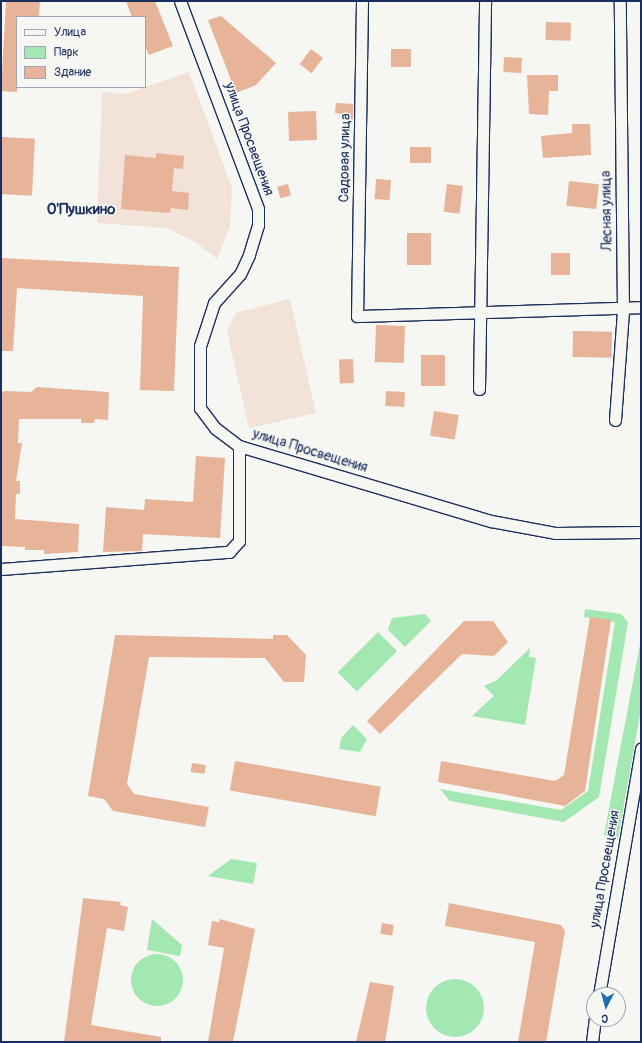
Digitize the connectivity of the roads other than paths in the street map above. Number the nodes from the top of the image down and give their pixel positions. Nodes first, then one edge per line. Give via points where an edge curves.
1 (180, 1) edge
2 (362, 1) edge
3 (485, 1) edge
4 (620, 1) edge
5 (641, 307) edge
6 (480, 310) junction
7 (624, 310) junction
8 (479, 389) dead end
9 (615, 420) dead end
10 (239, 446) junction
11 (641, 532) edge
12 (1, 569) edge
13 (641, 749) edge
14 (601, 987) edge
15 (594, 1027) edge
16 (592, 1042) edge

1 - 10 street, улица Просвещения via 258,209 258,225 249,255 206,320 198,369 200,408 215,428
2 - 6 street, Садовая улица via 357,316
3 - 6 street
4 - 7 street, Лесная улица
5 - 7 street
6 - 7 street
6 - 8 street
7 - 9 street, Лесная улица
10 - 11 street, улица Просвещения via 492,521 555,533
10 - 12 street via 239,541 229,552
13 - 14 street, улица Просвещения
15 - 16 street

